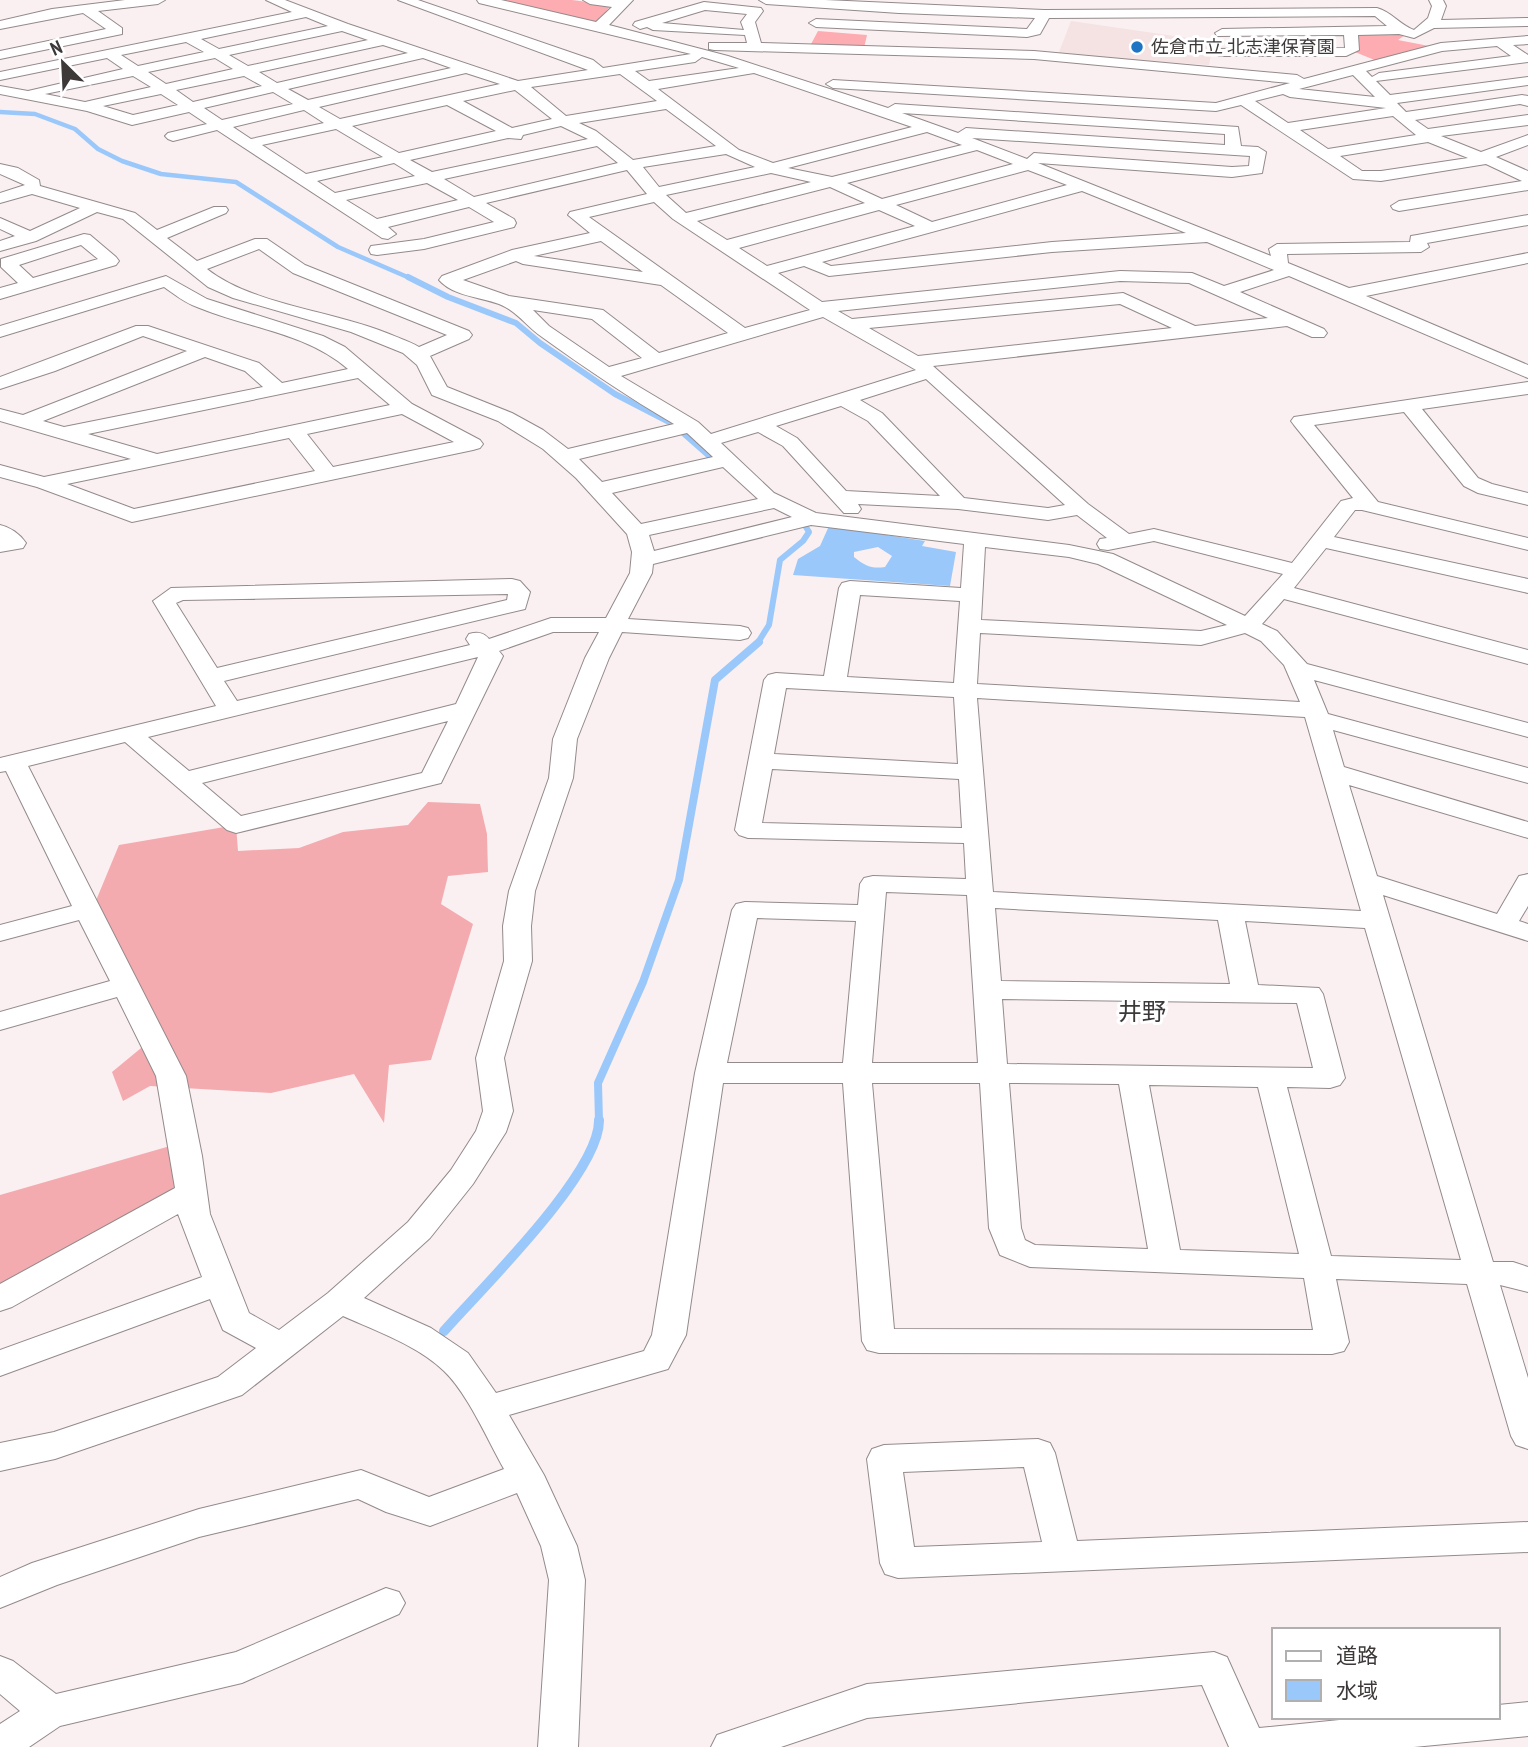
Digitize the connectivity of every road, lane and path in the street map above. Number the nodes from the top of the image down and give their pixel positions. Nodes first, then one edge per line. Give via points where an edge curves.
1 (158, 0) edge
2 (274, 0) edge
3 (405, 0) edge
4 (484, 0) edge
5 (590, 0) edge
6 (766, 0) edge
7 (1204, 0) edge
8 (624, 2) edge
9 (111, 3) edge
10 (1442, 4) edge
11 (829, 5) junction
12 (86, 9) junction
13 (307, 13) junction
14 (1212, 13) junction
15 (1044, 14) junction
16 (1528, 22) edge
17 (816, 23) junction
18 (1432, 24) junction
19 (0, 25) edge
20 (601, 25) junction
21 (640, 25) junction
22 (343, 27) junction
23 (1397, 30) junction
24 (1351, 31) junction
25 (1222, 33) junction
26 (1414, 33) junction
27 (188, 37) junction
28 (1528, 40) edge
29 (383, 41) junction
30 (754, 41) junction
31 (1499, 41) junction
32 (1441, 47) junction
33 (685, 49) junction
34 (801, 49) junction
35 (854, 51) junction
36 (1219, 52) junction
37 (108, 53) junction
38 (216, 54) junction
39 (423, 54) junction
40 (0, 55) edge
41 (712, 55) junction
42 (734, 62) junction
43 (798, 65) dead end
44 (849, 67) dead end
45 (622, 68) junction
46 (464, 69) junction
47 (758, 69) junction
48 (1215, 70) junction
49 (135, 71) junction
50 (245, 71) junction
51 (599, 72) junction
52 (1361, 74) junction
53 (0, 76) edge
54 (1310, 80) junction
55 (1528, 81) edge
56 (517, 85) junction
57 (644, 85) junction
58 (803, 85) junction
59 (616, 87) dead end
60 (162, 88) junction
61 (274, 88) junction
62 (1190, 88) dead end
63 (0, 90) edge
64 (1275, 91) junction
65 (23, 94) junction
66 (564, 95) dead end
67 (538, 99) junction
68 (450, 100) junction
69 (1243, 100) junction
70 (1526, 100) edge
71 (669, 104) junction
72 (83, 106) junction
73 (304, 106) junction
74 (869, 106) junction
75 (191, 107) junction
76 (1192, 107) junction
77 (1392, 108) junction
78 (1069, 119) junction
79 (1528, 120) edge
80 (563, 121) junction
81 (336, 124) junction
82 (219, 125) junction
83 (1193, 127) junction
84 (1286, 128) junction
85 (932, 130) junction
86 (510, 132) junction
87 (173, 136) dead end
88 (1428, 136) junction
89 (1066, 139) junction
90 (1528, 140) edge
91 (600, 141) junction
92 (247, 144) junction
93 (976, 146) junction
94 (729, 149) junction
95 (1233, 150) junction
96 (547, 152) junction
97 (1325, 154) junction
98 (396, 158) junction
99 (1486, 158) junction
100 (1020, 162) junction
101 (629, 165) junction
102 (771, 168) junction
103 (0, 169) edge
104 (588, 175) junction
105 (1381, 176) junction
106 (430, 178) junction
107 (1528, 178) edge
108 (303, 179) junction
109 (832, 182) junction
110 (1528, 185) edge
111 (1084, 186) junction
112 (32, 189) junction
113 (656, 194) junction
114 (0, 198) edge
115 (333, 198) junction
116 (474, 202) junction
117 (881, 205) junction
118 (95, 207) junction
119 (220, 210) dead end
120 (684, 219) junction
121 (1528, 220) edge
122 (0, 223) edge
123 (374, 225) junction
124 (930, 227) junction
125 (1410, 228) junction
126 (604, 235) junction
127 (156, 236) junction
128 (30, 237) junction
129 (1211, 237) junction
130 (0, 246) edge
131 (407, 246) junction
132 (725, 246) junction
133 (377, 250) dead end
134 (511, 256) junction
135 (1528, 258) edge
136 (806, 261) junction
137 (194, 268) junction
138 (1284, 268) junction
139 (764, 272) junction
140 (1434, 275) junction
141 (666, 280) junction
142 (30, 285) junction
143 (990, 290) junction
144 (1223, 292) junction
145 (0, 294) edge
146 (1348, 294) junction
147 (506, 301) junction
148 (91, 304) junction
149 (1007, 309) junction
150 (822, 310) junction
151 (1290, 320) junction
152 (849, 325) junction
153 (4, 326) edge
154 (142, 330) junction
155 (1192, 331) junction
156 (1318, 332) dead end
157 (742, 335) junction
158 (204, 351) junction
159 (1528, 352) edge
160 (417, 355) junction
161 (1500, 358) junction
162 (656, 360) junction
163 (923, 367) junction
164 (362, 372) junction
165 (1528, 372) edge
166 (607, 374) junction
167 (0, 383) edge
168 (1528, 388) edge
169 (279, 390) junction
170 (842, 398) junction
171 (1409, 405) junction
172 (405, 408) junction
173 (0, 415) edge
174 (23, 422) junction
175 (758, 424) junction
176 (691, 426) junction
177 (294, 431) junction
178 (65, 433) junction
179 (709, 442) junction
180 (565, 456) junction
181 (155, 459) junction
182 (726, 460) junction
183 (0, 471) edge
184 (328, 474) junction
185 (44, 483) junction
186 (596, 491) junction
187 (838, 497) junction
188 (1528, 499) edge
189 (775, 502) junction
190 (958, 503) junction
191 (1365, 503) junction
192 (1081, 508) junction
193 (811, 519) junction
194 (863, 524) junction
195 (0, 531) edge
196 (636, 531) junction
197 (975, 539) junction
198 (1125, 541) junction
199 (1321, 541) junction
200 (1528, 544) edge
201 (0, 546) edge
202 (1069, 551) junction
203 (646, 559) junction
204 (1297, 571) junction
205 (1528, 586) edge
206 (1279, 591) junction
207 (971, 596) junction
208 (460, 619) junction
209 (614, 625) junction
210 (970, 626) junction
211 (1248, 626) junction
212 (740, 633) dead end
213 (484, 648) junction
214 (1528, 657) edge
215 (1299, 670) junction
216 (210, 677) junction
217 (834, 683) junction
218 (965, 690) junction
219 (230, 709) junction
220 (465, 709) junction
221 (1316, 714) junction
222 (1528, 730) edge
223 (129, 733) junction
224 (5, 760) edge
225 (761, 761) junction
226 (971, 772) junction
227 (1333, 772) junction
228 (1528, 776) edge
229 (184, 780) junction
230 (1528, 830) edge
231 (976, 835) junction
232 (1365, 881) junction
233 (1528, 883) edge
234 (980, 893) junction
235 (88, 910) junction
236 (1230, 912) junction
237 (869, 913) junction
238 (1376, 920) junction
239 (1516, 929) edge
240 (0, 933) edge
241 (125, 986) junction
242 (987, 990) junction
243 (1247, 994) junction
244 (0, 1021) edge
245 (710, 1073) junction
246 (857, 1073) junction
247 (993, 1073) junction
248 (1132, 1075) junction
249 (1270, 1077) junction
250 (192, 1193) junction
251 (1167, 1261) junction
252 (1318, 1267) junction
253 (1480, 1273) junction
254 (1528, 1280) edge
255 (220, 1283) junction
256 (0, 1299) edge
257 (340, 1301) junction
258 (281, 1347) junction
259 (0, 1363) edge
260 (488, 1408) junction
261 (1528, 1436) edge
262 (0, 1457) edge
263 (526, 1475) junction
264 (1528, 1537) edge
265 (1063, 1556) junction
266 (0, 1593) edge
267 (386, 1603) dead end
268 (0, 1672) edge
269 (50, 1712) junction
270 (1528, 1719) edge
271 (0, 1745) edge
272 (558, 1747) edge
273 (731, 1747) edge

1 - 9 street
2 - 13 street
3 - 51 street via 587,63
4 - 20 street
5 - 8 street
6 - 11 street
7 - 14 street
8 - 20 street
9 - 12 street
10 - 18 street
11 - 15 street
11 - 17 street
12 - 19 street
12 - 40 street via 117,31
13 - 22 street
13 - 27 street
14 - 15 street
14 - 23 street via 1377,12
14 - 25 street
15 - 17 street via 1035,31 1027,33
16 - 18 street
17 - 34 street
18 - 26 street
20 - 21 street
20 - 33 street
21 - 30 street
21 - 30 street via 704,6 757,11 748,20
22 - 29 street
22 - 38 street
23 - 24 street
23 - 26 street
24 - 25 street
24 - 36 street via 1352,50 1346,52
25 - 36 street
26 - 32 street via 1408,40
27 - 37 street
27 - 38 street
28 - 31 street
29 - 39 street
29 - 50 street
30 - 33 street
30 - 34 street
31 - 32 street
31 - 52 street via 1524,60
32 - 52 street
33 - 41 street
34 - 35 street
35 - 44 street
35 - 48 street via 1034,55
36 - 48 street
37 - 49 street
37 - 53 street
38 - 49 street
38 - 50 street
39 - 46 street
39 - 61 street
41 - 42 street
41 - 45 street
42 - 43 street
42 - 47 street
45 - 51 street
45 - 57 street
46 - 56 street
46 - 73 street
47 - 57 street
47 - 58 street
48 - 54 street
49 - 60 street
49 - 65 street
50 - 60 street
50 - 61 street
51 - 56 street
52 - 54 street
52 - 77 street
54 - 64 street
55 - 77 street
56 - 67 street
56 - 68 street
57 - 59 street
57 - 71 street
58 - 74 street
58 - 76 street via 1162,99
60 - 72 street
60 - 75 street
61 - 73 street
61 - 75 street
62 - 76 street
63 - 65 street
64 - 69 street
64 - 77 street
65 - 72 street
66 - 67 street
67 - 80 street
68 - 81 street
68 - 86 street
69 - 76 street
69 - 84 street
70 - 77 street
71 - 80 street
71 - 94 street
72 - 75 street via 132,120
73 - 81 street
73 - 82 street
74 - 78 street
74 - 85 street
75 - 82 street
76 - 83 street
77 - 84 street
77 - 88 street
78 - 83 street
78 - 89 street
79 - 88 street
80 - 86 street
80 - 91 street
81 - 92 street
81 - 98 street
82 - 87 street
82 - 92 street
83 - 95 street via 1233,130
84 - 97 street
85 - 89 street
85 - 93 street
85 - 102 street
86 - 96 street
86 - 98 street
88 - 97 street
88 - 99 street
89 - 95 street
90 - 99 street
91 - 96 street
91 - 101 street
92 - 108 street
93 - 100 street
93 - 109 street
94 - 101 street
94 - 102 street
95 - 100 street via 1258,152 1256,170 1032,158
96 - 104 street
96 - 106 street
97 - 105 street via 1359,176
98 - 106 street
98 - 108 street
99 - 105 street
99 - 107 street
100 - 111 street
100 - 117 street
101 - 104 street
101 - 113 street
102 - 109 street
102 - 113 street
103 - 112 street via 25,177 33,183
104 - 116 street
105 - 125 street
106 - 115 street
106 - 116 street
108 - 115 street
109 - 117 street
109 - 120 street
110 - 125 street
111 - 124 street
111 - 129 street
112 - 114 street
112 - 118 street
113 - 120 street
113 - 126 street via 576,215
115 - 123 street
116 - 123 street
116 - 131 street via 508,223
117 - 124 street
117 - 132 street
118 - 127 street via 129,216
118 - 128 street
119 - 127 street
120 - 132 street
121 - 125 street
122 - 128 street
123 - 131 street
124 - 136 street
125 - 138 street via 1277,248
125 - 140 street
126 - 134 street
126 - 141 street
127 - 137 street
128 - 130 street
129 - 136 street via 1052,247 829,271
129 - 138 street
131 - 133 street
132 - 139 street
134 - 141 street
134 - 147 street via 448,281
135 - 140 street
136 - 139 street
137 - 160 street via 239,294 357,328
137 - 160 street via 261,243 299,269 463,335
138 - 144 street
138 - 146 street
139 - 150 street
140 - 146 street
141 - 157 street
142 - 142 street via 7,263 84,239 110,261
142 - 145 street
143 - 144 street via 1160,276 1192,278
143 - 149 street
143 - 150 street
144 - 151 street
146 - 161 street
147 - 162 street via 597,314
147 - 166 street
148 - 153 street
148 - 154 street
148 - 164 street via 166,281 201,303 317,340
149 - 152 street
149 - 155 street via 1123,298
150 - 152 street
150 - 157 street
151 - 155 street
151 - 156 street
152 - 163 street
154 - 158 street
154 - 167 street
155 - 163 street
157 - 162 street
158 - 169 street via 252,367
158 - 174 street
159 - 161 street
160 - 180 street via 439,391 507,417
161 - 165 street
162 - 166 street
163 - 170 street
163 - 192 street
164 - 169 street
164 - 172 street
166 - 176 street
168 - 171 street
169 - 178 street
170 - 175 street
170 - 190 street via 875,417
171 - 188 street via 1471,482
171 - 191 street via 1301,421
172 - 177 street
172 - 184 street via 473,443
173 - 174 street
174 - 178 street
175 - 179 street
175 - 187 street via 790,442
176 - 179 street
176 - 180 street
177 - 181 street
177 - 184 street
178 - 181 street
179 - 182 street
180 - 186 street
181 - 185 street
182 - 186 street
182 - 189 street
183 - 185 street
184 - 185 street via 132,516
186 - 196 street
187 - 190 street
187 - 194 street
189 - 193 street
189 - 196 street
190 - 192 street via 1048,514
191 - 199 street via 1348,505
191 - 200 street
192 - 198 street
193 - 194 street
193 - 203 street
194 - 197 street
195 - 201 street via 15,543
196 - 203 street
197 - 202 street
197 - 207 street
198 - 202 street
198 - 204 street via 1154,535
199 - 204 street
199 - 205 street
202 - 211 street via 1117,564
203 - 209 street
204 - 206 street
206 - 211 street
206 - 214 street
207 - 210 street
207 - 217 street via 850,588
208 - 213 street
208 - 216 street
208 - 216 street via 517,604 519,592 512,586 179,593 164,601
209 - 212 street
209 - 213 street via 551,625
209 - 257 street via 565,739 561,778 522,891 518,961 490,1058 498,1111 491,1132 419,1230
210 - 211 street via 1201,638
210 - 218 street
211 - 215 street via 1269,636
213 - 219 street
213 - 220 street via 491,656
215 - 221 street
215 - 222 street
216 - 219 street
217 - 218 street
217 - 225 street via 776,680
218 - 221 street
218 - 226 street
219 - 223 street
220 - 229 street
220 - 229 street via 432,778 236,825
221 - 227 street
221 - 228 street
223 - 224 street
223 - 229 street
224 - 235 street
225 - 226 street
225 - 231 street via 748,830
226 - 231 street
227 - 230 street
227 - 232 street
231 - 234 street
232 - 238 street
232 - 239 street
233 - 239 street
234 - 236 street
234 - 237 street via 873,884
234 - 242 street
235 - 240 street
235 - 241 street
236 - 238 street
236 - 243 street
237 - 245 street via 745,910
237 - 246 street
238 - 253 street
241 - 244 street
241 - 250 street via 171,1076
242 - 243 street
242 - 247 street
243 - 249 street via 1309,994 1330,1078
245 - 246 street
245 - 260 street via 668,1335 656,1360
246 - 247 street
246 - 252 street via 879,1341 1332,1342
247 - 248 street
247 - 251 street via 1005,1228 1011,1247 1030,1256
248 - 249 street
248 - 251 street
249 - 252 street
250 - 255 street via 194,1214
250 - 256 street
251 - 252 street
252 - 253 street
253 - 254 street via 1513,1274
253 - 261 street
255 - 258 street via 235,1321
255 - 259 street
257 - 258 street
257 - 260 street via 418,1337 456,1362
258 - 262 street via 230,1387 55,1445
260 - 263 street
263 - 266 street via 430,1512 361,1484 200,1523
263 - 272 street via 559,1546 567,1580
264 - 265 street
265 - 265 street via 1038,1453 884,1460 898,1563
267 - 269 street via 242,1667
268 - 269 street
269 - 271 street
270 - 273 street via 1248,1746 1214,1668 867,1701

